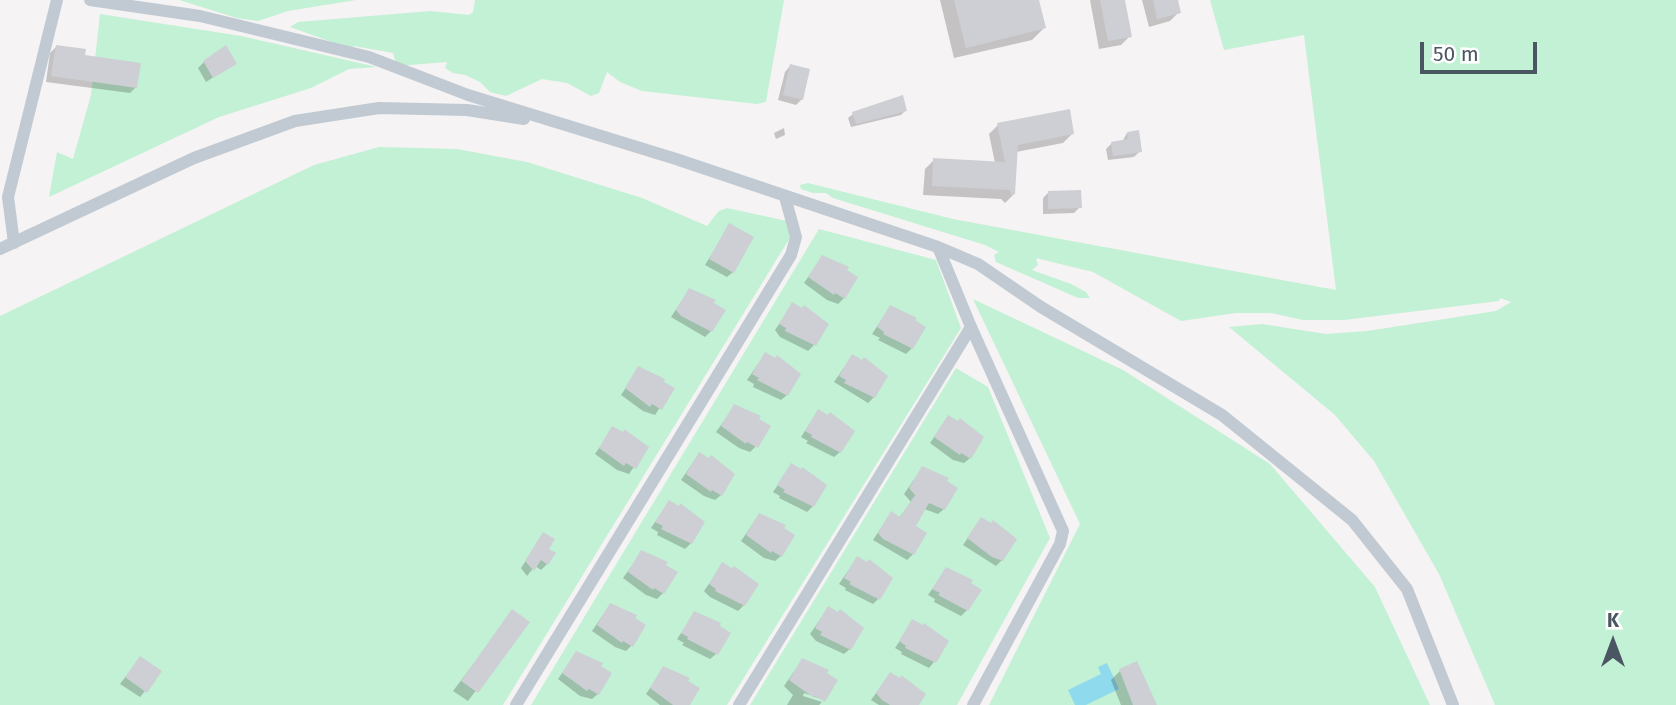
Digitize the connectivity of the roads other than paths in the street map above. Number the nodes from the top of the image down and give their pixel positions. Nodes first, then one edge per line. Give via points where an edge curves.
1 (57, 0) edge
2 (90, 0) edge
3 (575, 128) junction
4 (785, 197) junction
5 (14, 243) junction
6 (938, 247) junction
7 (0, 249) edge
8 (971, 327) junction
9 (516, 705) edge
10 (739, 705) edge
11 (972, 705) edge
12 (1452, 705) edge

1 - 5 street via 8,197
2 - 3 street via 201,16 369,57
3 - 4 street
3 - 5 street via 425,107 379,108 295,121 194,159
4 - 6 street
4 - 9 street via 795,231 791,255
5 - 7 street
6 - 8 street
6 - 12 street via 978,264 1222,415 1353,520 1407,589
8 - 10 street
8 - 11 street via 1063,531

